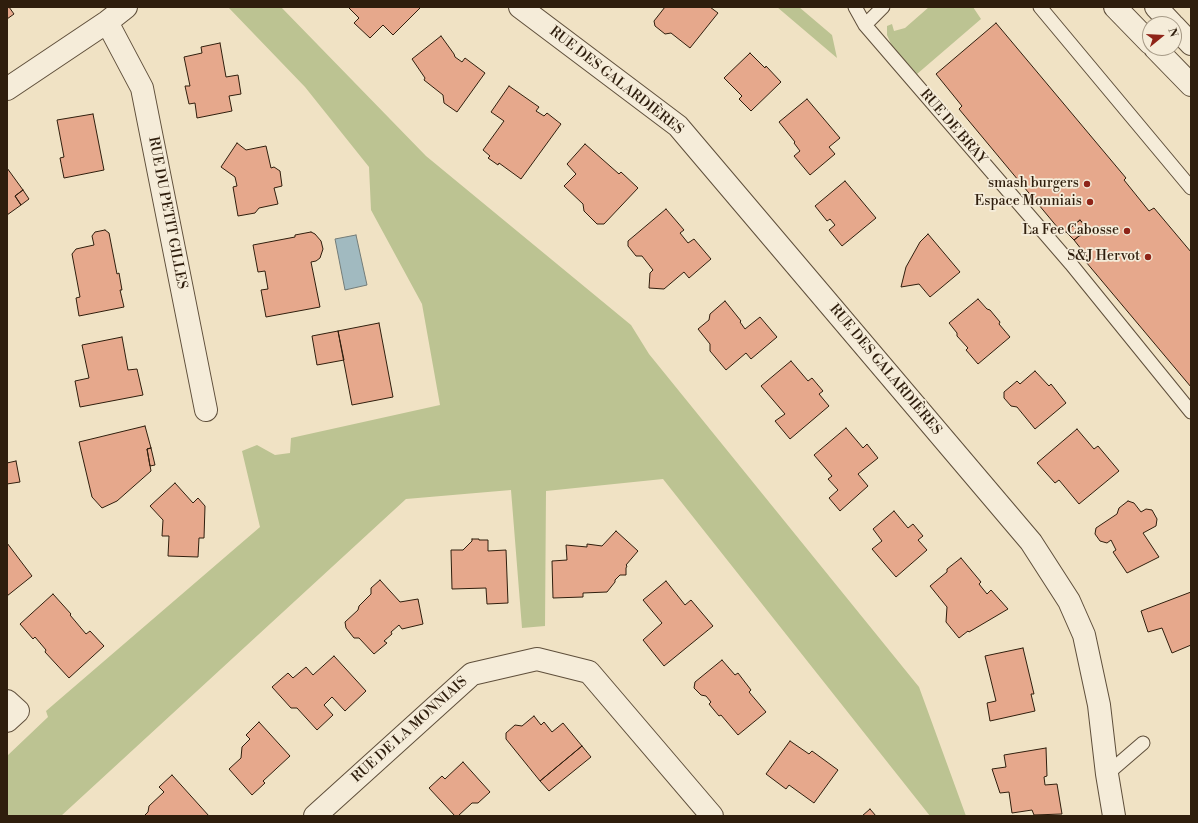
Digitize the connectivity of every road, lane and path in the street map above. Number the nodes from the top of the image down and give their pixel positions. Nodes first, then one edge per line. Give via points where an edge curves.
1 (126, 7) edge
2 (520, 7) edge
3 (855, 7) edge
4 (883, 7) edge
5 (1040, 7) edge
6 (1115, 7) edge
7 (1156, 7) edge
8 (1164, 16) edge
9 (107, 22) junction
10 (865, 25) junction
11 (1182, 34) edge
12 (1142, 35) edge
13 (1191, 44) edge
14 (1163, 56) edge
15 (1191, 85) edge
16 (7, 90) edge
17 (1191, 188) edge
18 (206, 410) dead end
19 (1191, 412) edge
20 (7, 700) edge
21 (7, 721) edge
22 (1143, 743) dead end
23 (1107, 774) junction
24 (315, 816) edge
25 (712, 816) edge
26 (1114, 816) edge

1 - 9 street
2 - 23 street, RUE DES GALARDIÈRES via 678,126 1031,542 1070,601 1084,636 1099,705
3 - 10 lane, RUE DE BRAY
4 - 10 lane
5 - 17 lane
6 - 12 street
7 - 8 street
9 - 16 street
9 - 18 street, RUE DU PETIT GILLES via 142,88
10 - 19 lane, RUE DE BRAY via 1071,264
11 - 13 street
14 - 15 street
20 - 21 street via 18,711
22 - 23 lane
23 - 26 street, RUE DES GALARDIÈRES
24 - 25 street, RUE DE LA MONNIAIS via 472,674 537,659 589,672

